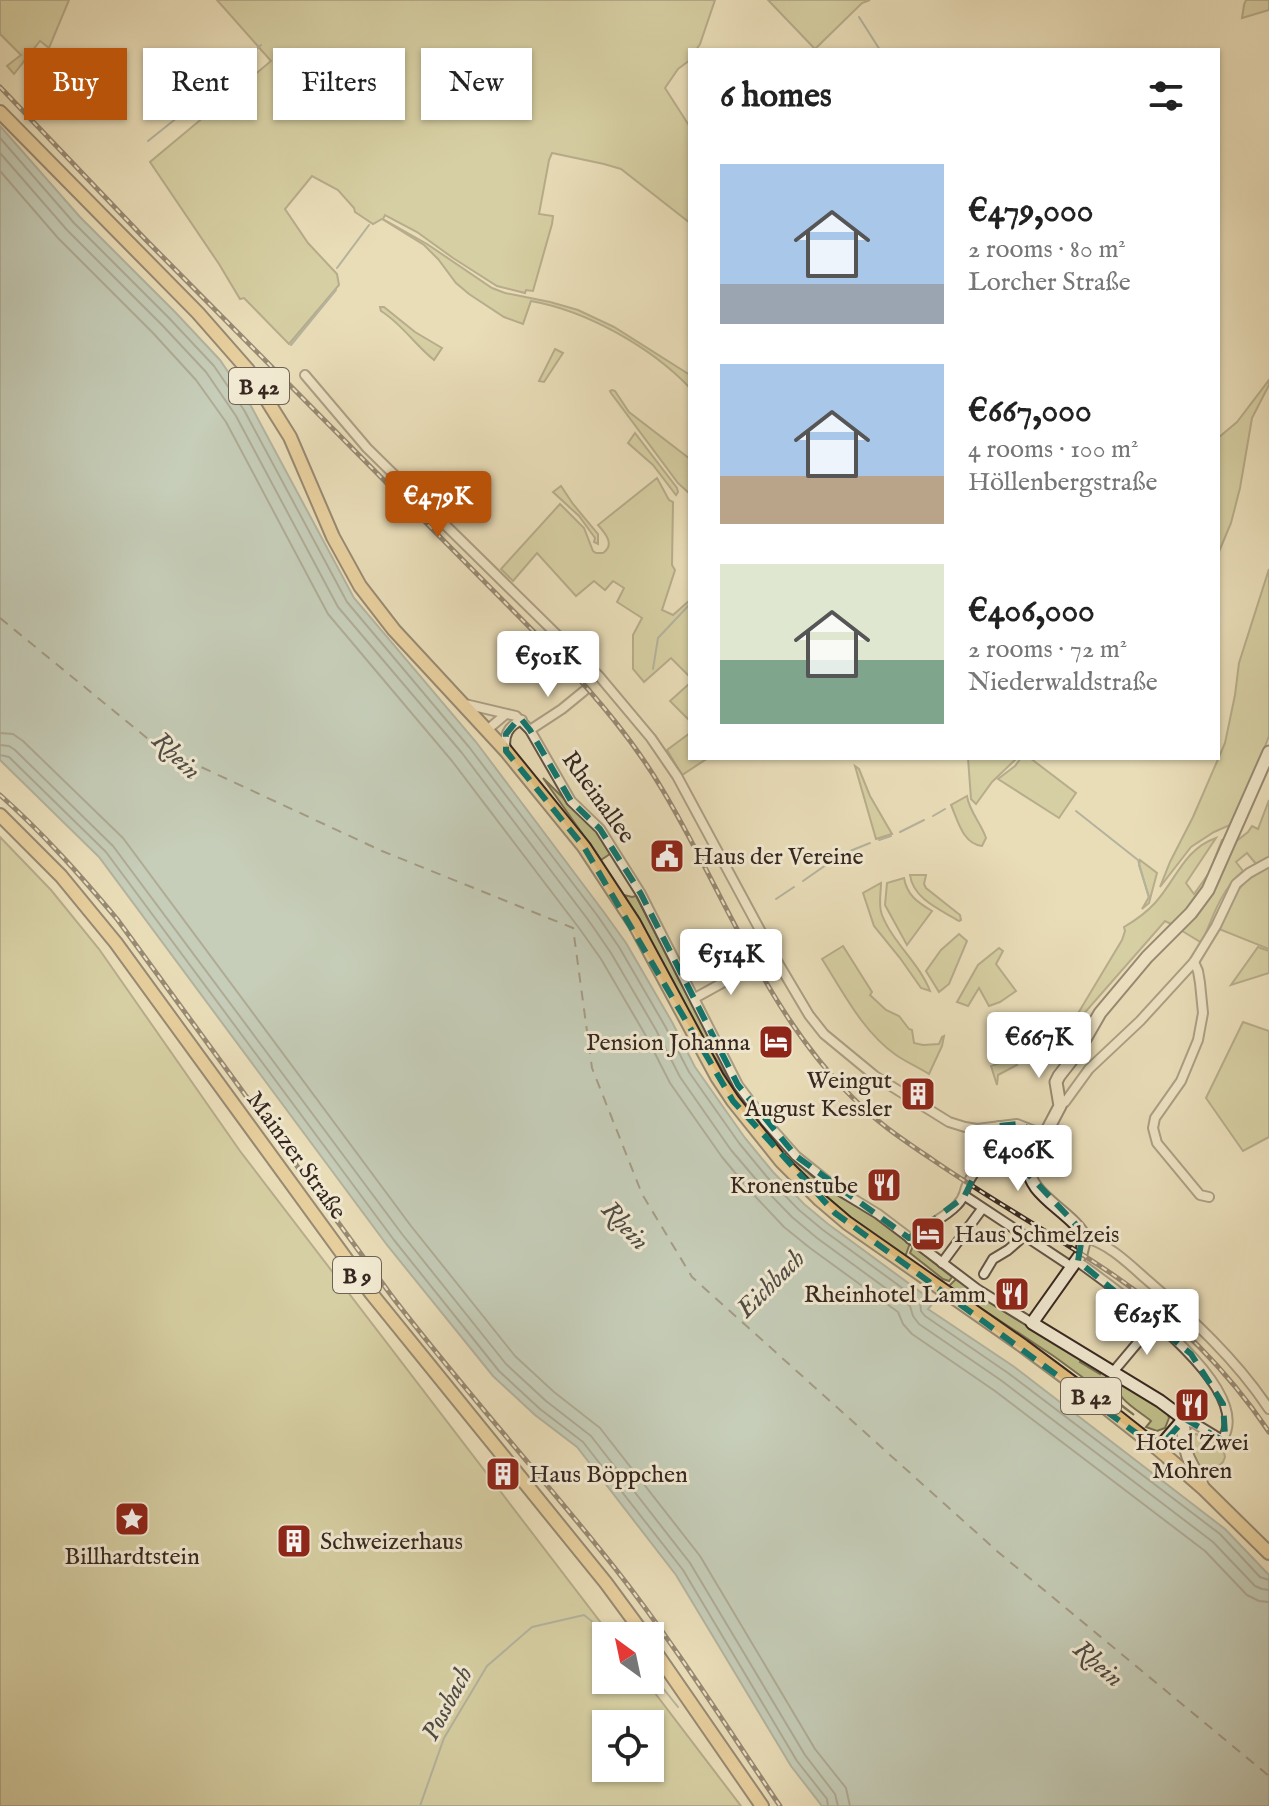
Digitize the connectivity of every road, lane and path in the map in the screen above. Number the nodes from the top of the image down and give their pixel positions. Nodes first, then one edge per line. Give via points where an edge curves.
1 (0, 112) edge
2 (305, 375) dead end
3 (584, 691) tunnel mouth
4 (460, 703) junction
5 (506, 714) junction
6 (522, 720) junction
7 (487, 730) junction
8 (530, 730) junction
9 (506, 751) junction
10 (1269, 752) edge
11 (0, 815) edge
12 (1269, 862) edge
13 (1194, 962) junction
14 (751, 967) tunnel mouth
15 (695, 998) junction
16 (1060, 1106) junction
17 (999, 1126) junction
18 (1045, 1135) junction
19 (965, 1196) junction
20 (1209, 1197) dead end
21 (982, 1209) junction
22 (1024, 1236) junction
23 (1085, 1238) junction
24 (910, 1239) junction
25 (942, 1263) junction
26 (1075, 1264) junction
27 (984, 1274) dead end
28 (1155, 1322) junction
29 (1032, 1323) junction
30 (1113, 1372) junction
31 (1269, 1409) edge
32 (1182, 1421) junction
33 (1183, 1439) junction
34 (1158, 1449) junction
35 (1204, 1489) junction
36 (1269, 1553) edge
37 (635, 1622) edge
38 (664, 1664) edge
39 (762, 1806) edge

1 - 4 main road, B 42 via 248,370 290,437 353,574 394,630
2 - 17 street via 367,448 651,738 677,776 769,958 824,1034 875,1076 949,1122 977,1129
3 - 8 street
4 - 5 street
4 - 7 main road, B 42
5 - 6 street
5 - 7 street
6 - 8 street, Rheinallee
6 - 9 street via 506,734
7 - 9 main road, B 42
8 - 15 street, Rheinallee via 571,801 600,829 638,889
9 - 34 main road, B 42 via 584,847 634,923 717,1077 781,1161 847,1223
10 - 16 main road via 1208,890 1105,1006 1056,1082
11 - 37 main road, Mainzer Straße / B 9 via 108,933 371,1293
12 - 13 street via 1236,884
13 - 16 street
13 - 20 street via 1203,1013 1198,1040 1153,1128 1157,1143 1200,1195
14 - 15 street
15 - 24 street, Rheinallee via 738,1085 796,1156
16 - 18 main road
17 - 18 street via 1017,1124
17 - 19 street
18 - 23 main road via 1030,1163 1030,1179
19 - 21 street
19 - 24 street
21 - 22 street
21 - 25 street
22 - 26 street
22 - 27 street via 993,1259
23 - 26 main road
23 - 31 street via 1104,1245 1199,1326
24 - 25 street, Rheinallee
25 - 29 street, Rheinallee
26 - 28 street
26 - 29 main road
28 - 30 street
28 - 32 street via 1211,1380 1225,1410 1227,1430 1222,1440
29 - 30 main road
30 - 32 main road via 1175,1411
32 - 33 main road
32 - 34 main road
33 - 34 main road via 1170,1449
33 - 35 main road
34 - 35 main road, B 42
35 - 36 main road, B 42
38 - 39 main road

